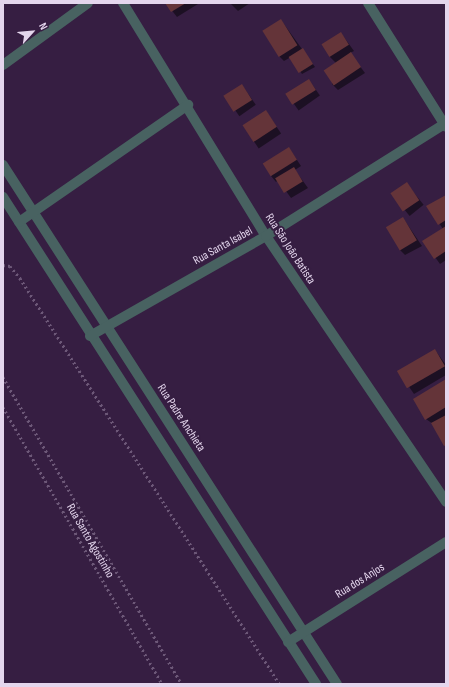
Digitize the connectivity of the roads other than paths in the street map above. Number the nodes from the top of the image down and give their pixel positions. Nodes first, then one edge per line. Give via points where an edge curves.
1 (88, 3) edge
2 (123, 3) edge
3 (368, 3) edge
4 (3, 65) edge
5 (188, 105) junction
6 (445, 125) edge
7 (3, 165) edge
8 (3, 197) edge
9 (34, 212) junction
10 (19, 222) junction
11 (266, 236) junction
12 (107, 326) junction
13 (90, 336) junction
14 (446, 502) edge
15 (446, 542) edge
16 (304, 633) junction
17 (288, 642) junction
18 (316, 684) edge
19 (337, 684) edge

1 - 4 street
2 - 5 street, Rua São João Batista
3 - 6 street
5 - 9 street
5 - 11 street, Rua São João Batista
6 - 11 street, Rua Santa Isabel
7 - 9 street, Rua Padre Anchieta
8 - 10 street
9 - 10 street
9 - 12 street, Rua Padre Anchieta
10 - 13 street
11 - 12 street, Rua Santa Isabel
11 - 14 street, Rua São João Batista
12 - 13 street, Rua Santa Isabel
12 - 16 street, Rua Padre Anchieta
13 - 17 street
15 - 16 street, Rua dos Anjos
16 - 17 street, Rua dos Anjos
16 - 19 street, Rua Padre Anchieta
17 - 18 street

